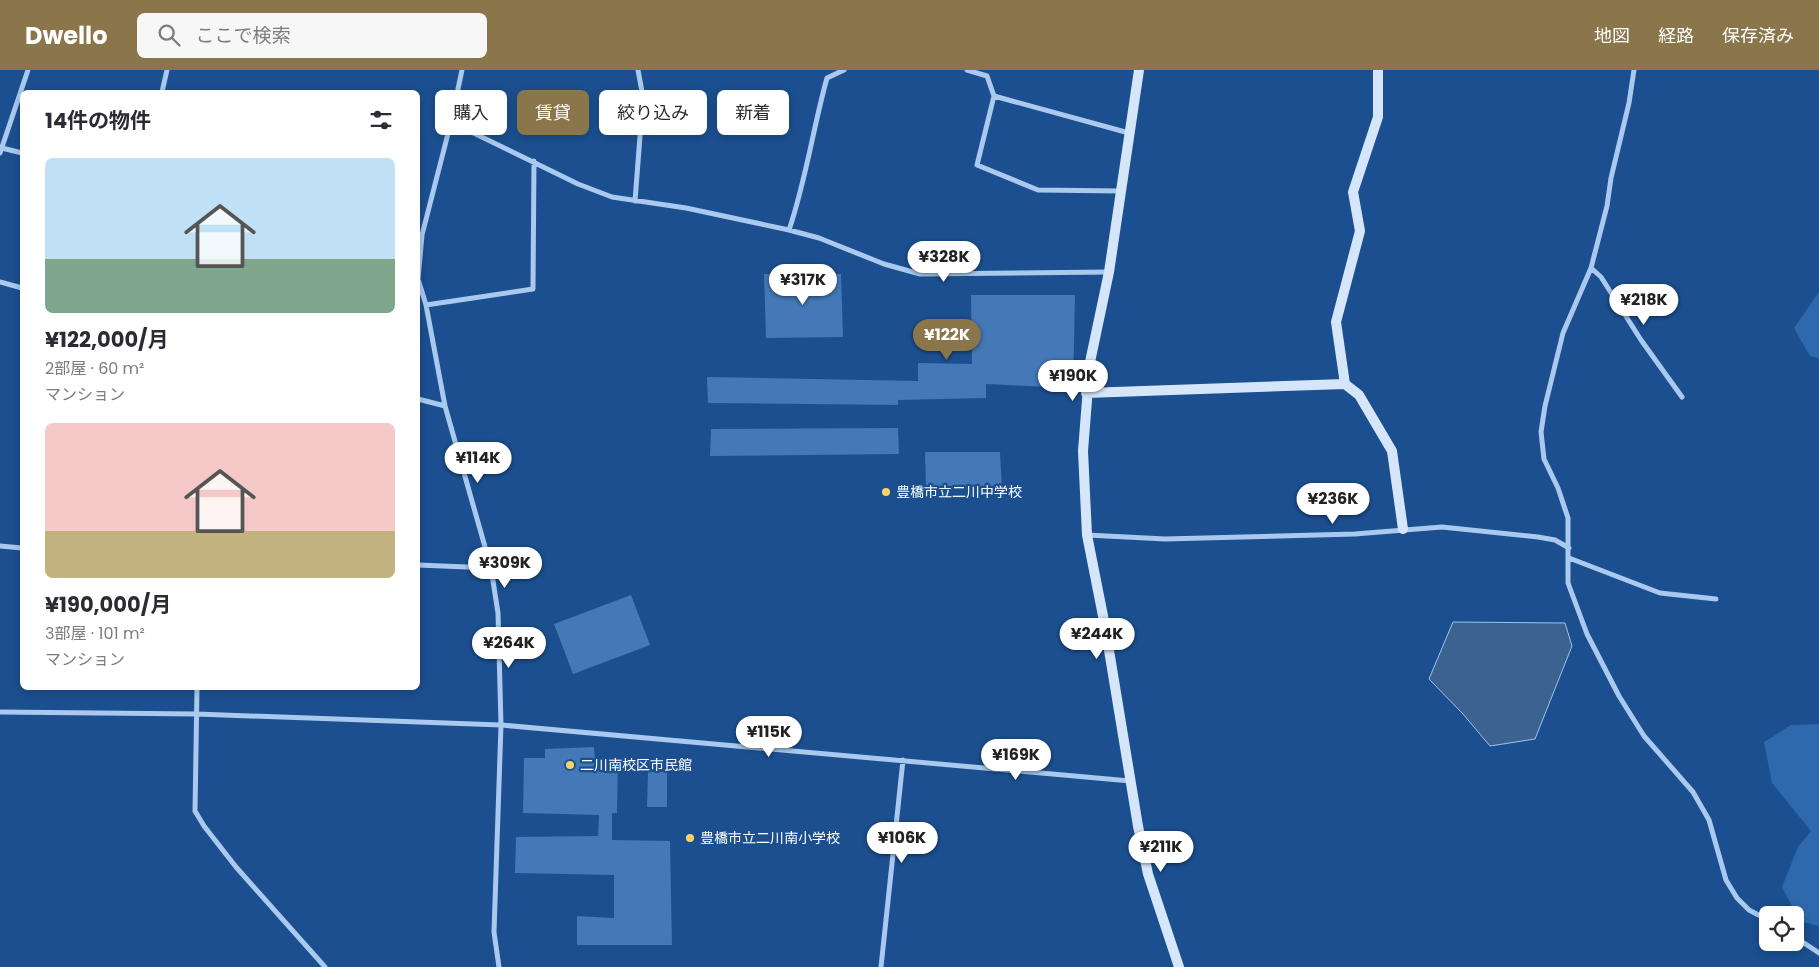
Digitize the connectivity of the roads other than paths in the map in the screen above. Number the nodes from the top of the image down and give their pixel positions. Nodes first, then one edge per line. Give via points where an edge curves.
1 (28, 70) edge
2 (167, 70) edge
3 (462, 70) edge
4 (638, 70) edge
5 (844, 70) edge
6 (967, 70) edge
7 (1139, 70) edge
8 (1378, 70) edge
9 (1634, 70) edge
10 (23, 90) edge
11 (162, 90) edge
12 (458, 90) edge
13 (994, 96) junction
14 (20, 105) edge
15 (1129, 133) junction
16 (447, 135) edge
17 (478, 135) edge
18 (1, 150) edge
19 (20, 153) edge
20 (534, 162) junction
21 (1120, 192) junction
22 (635, 201) junction
23 (789, 230) junction
24 (420, 234) edge
25 (1591, 268) junction
26 (1109, 272) junction
27 (0, 282) edge
28 (420, 285) edge
29 (20, 287) edge
30 (426, 304) junction
31 (1344, 384) junction
32 (1086, 393) junction
33 (1682, 397) dead end
34 (420, 400) edge
35 (445, 406) junction
36 (1403, 529) junction
37 (1087, 535) junction
38 (0, 546) edge
39 (20, 548) edge
40 (1570, 548) junction
41 (1569, 558) junction
42 (420, 565) edge
43 (492, 568) junction
44 (1716, 600) dead end
45 (197, 690) edge
46 (0, 712) edge
47 (197, 714) junction
48 (500, 725) junction
49 (903, 760) junction
50 (1130, 781) junction
51 (1759, 915) edge
52 (1804, 943) edge
53 (1819, 953) edge
54 (325, 967) edge
55 (498, 967) edge
56 (881, 967) edge
57 (1179, 967) edge

1 - 10 street
2 - 11 street
3 - 12 street
4 - 22 street via 643,97
5 - 23 street via 827,78
6 - 13 street via 988,76
7 - 15 street
8 - 31 street via 1378,117 1353,192 1360,231 1336,322
9 - 25 street
13 - 15 street
13 - 21 street via 977,165 1038,190
14 - 18 street
15 - 21 street
16 - 24 street
17 - 20 street
18 - 19 street
20 - 22 street via 612,197
20 - 30 street via 534,289
21 - 26 street
22 - 23 street via 686,208
23 - 26 street via 920,274
25 - 33 street via 1601,277
25 - 40 street via 1562,333 1541,432 1544,459 1568,518
26 - 32 street
27 - 29 street
28 - 30 street
30 - 35 street
31 - 32 street
31 - 36 street via 1359,396 1392,451
32 - 37 street via 1082,451
34 - 35 street
35 - 43 street
36 - 37 street via 1355,534 1165,539
36 - 40 street via 1442,527 1538,537 1555,540
37 - 50 street
38 - 39 street
40 - 41 street
41 - 44 street via 1660,593
41 - 51 street via 1568,583 1587,634 1619,696 1644,736 1692,792 1709,820 1726,880 1737,898
42 - 43 street
43 - 48 street via 498,613
45 - 47 street
46 - 47 street
47 - 48 street
47 - 54 street via 195,811 236,867
48 - 49 street
48 - 55 street via 494,932
49 - 50 street
49 - 56 street
50 - 57 street via 1148,874
52 - 53 street

